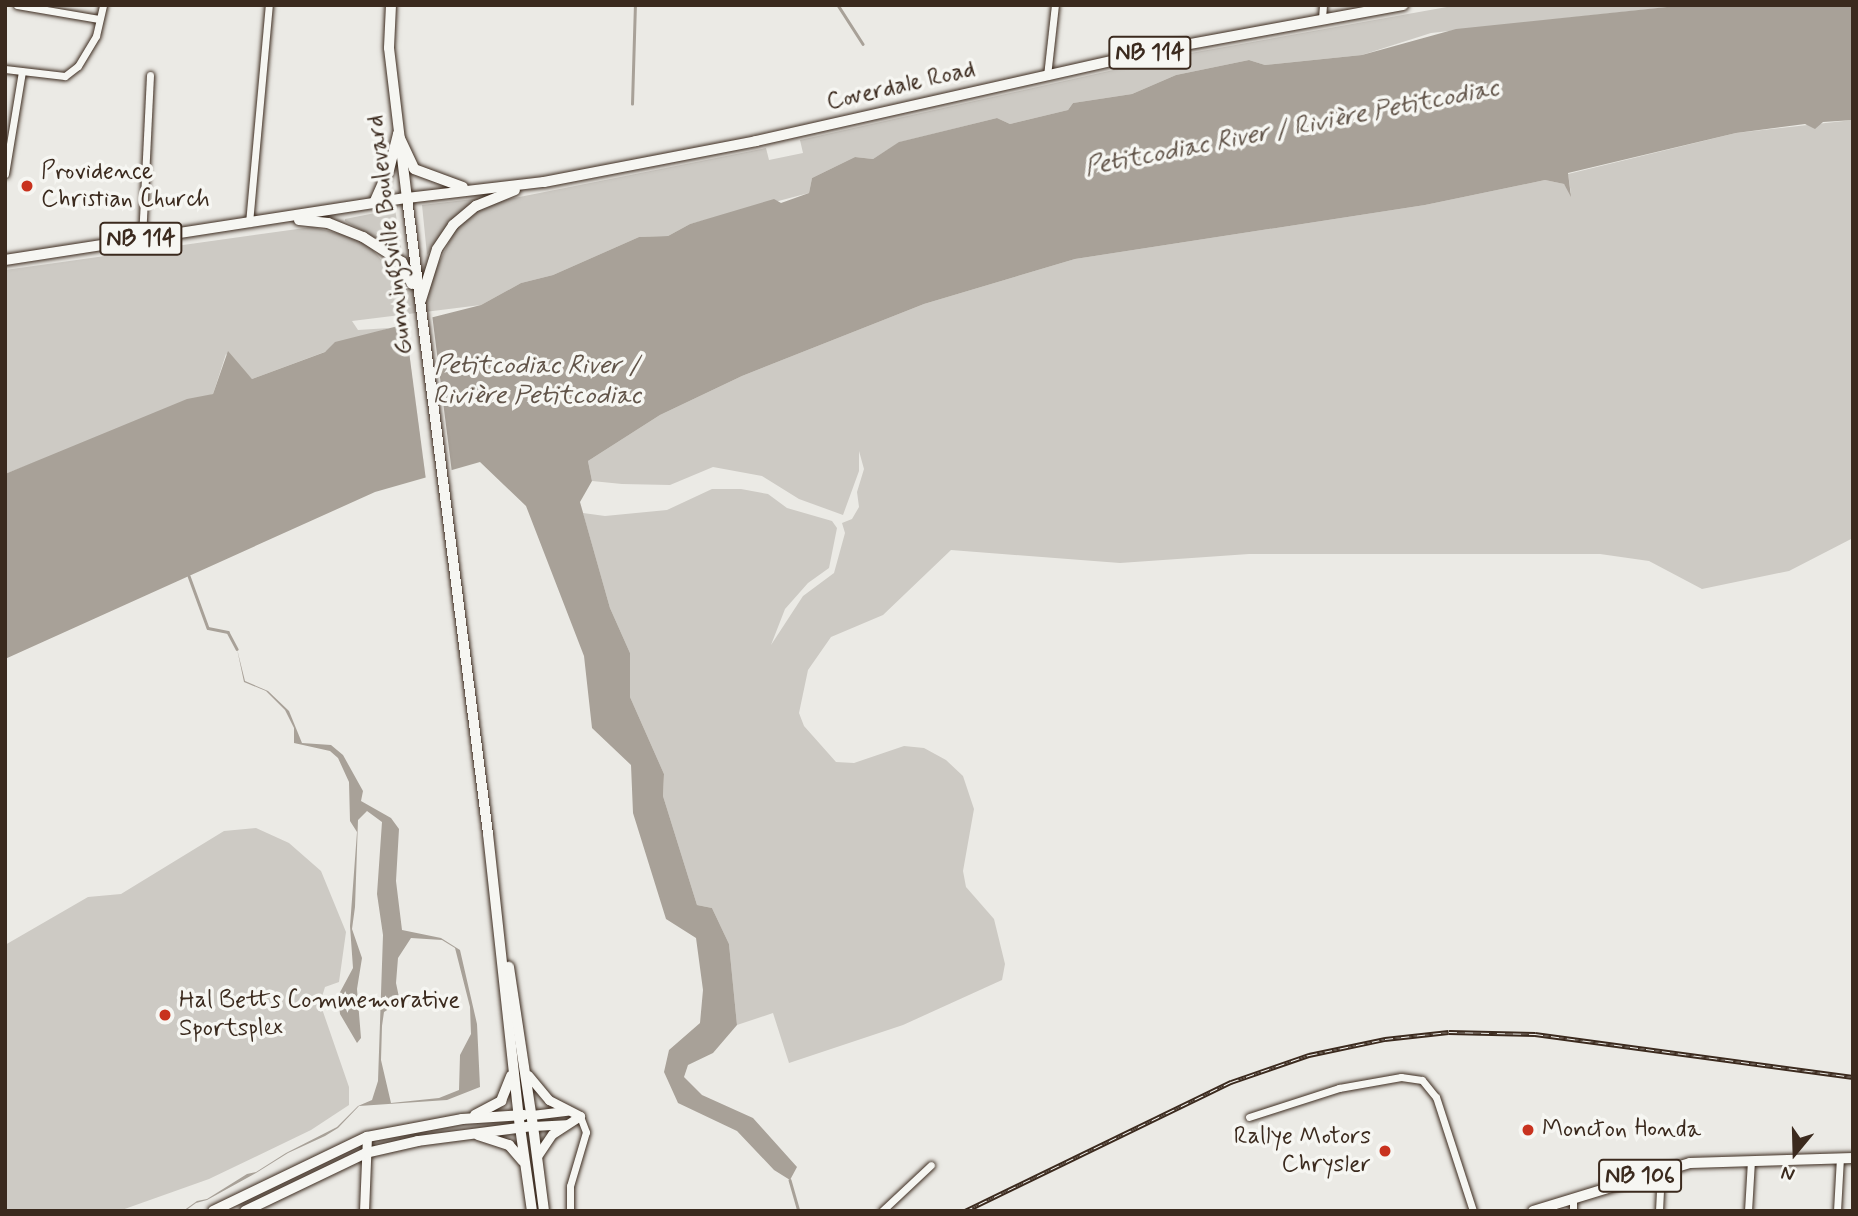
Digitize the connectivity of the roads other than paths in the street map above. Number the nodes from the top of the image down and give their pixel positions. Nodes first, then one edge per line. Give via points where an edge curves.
1 (17, 5) edge
2 (103, 5) edge
3 (269, 5) edge
4 (391, 5) edge
5 (1055, 5) edge
6 (1323, 5) edge
7 (1404, 5) edge
8 (99, 19) junction
9 (1322, 19) junction
10 (5, 69) edge
11 (22, 71) junction
12 (150, 75) dead end
13 (1047, 76) junction
14 (398, 134) junction
15 (5, 174) edge
16 (532, 184) junction
17 (480, 189) junction
18 (407, 198) junction
19 (374, 203) junction
20 (278, 219) junction
21 (249, 223) junction
22 (142, 239) junction
23 (5, 260) edge
24 (411, 272) junction
25 (419, 306) junction
26 (495, 892) junction
27 (526, 1070) junction
28 (513, 1071) junction
29 (569, 1110) junction
30 (580, 1116) junction
31 (1249, 1116) dead end
32 (462, 1119) junction
33 (571, 1123) junction
34 (533, 1125) junction
35 (520, 1126) junction
36 (471, 1134) junction
37 (367, 1137) junction
38 (366, 1153) junction
39 (1839, 1158) junction
40 (1853, 1158) edge
41 (536, 1161) junction
42 (1751, 1161) junction
43 (524, 1162) junction
44 (930, 1165) dead end
45 (1661, 1169) junction
46 (1573, 1197) junction
47 (213, 1211) edge
48 (245, 1211) edge
49 (364, 1211) edge
50 (532, 1211) edge
51 (544, 1211) edge
52 (570, 1211) edge
53 (882, 1211) edge
54 (1473, 1211) edge
55 (1533, 1211) edge
56 (1573, 1211) edge
57 (1659, 1211) edge
58 (1748, 1211) edge
59 (1837, 1211) edge

1 - 8 street
2 - 8 street
3 - 21 street
4 - 14 main road, Gunningsville Boulevard via 389,48
5 - 13 street
6 - 9 street
7 - 9 main road, Coverdale Road / NB 114
8 - 11 street via 96,36 79,66 65,76
9 - 13 main road, Coverdale Road / NB 114
10 - 11 street
11 - 15 street
12 - 22 street
13 - 16 main road, Coverdale Road / NB 114 via 745,143
14 - 17 main road via 407,158 419,172 445,183
14 - 18 main road, Gunningsville Boulevard
14 - 19 main road
16 - 17 main road, Coverdale Road / NB 114
16 - 25 main road via 483,202 444,236
17 - 18 main road, Coverdale Road / NB 114
18 - 19 main road, NB 114
18 - 24 main road, Gunningsville Boulevard
19 - 20 main road, NB 114
20 - 21 main road, NB 114
20 - 24 main road via 328,223 349,230 398,258
21 - 22 main road, NB 114
22 - 23 main road, NB 114
24 - 25 main road, Gunningsville Boulevard
25 - 26 main road, Gunningsville Boulevard
26 - 27 main road
26 - 28 main road
27 - 29 street via 539,1092
27 - 34 main road
28 - 32 main road via 501,1101
28 - 35 main road
29 - 30 street
29 - 34 street
30 - 33 street
30 - 52 street via 586,1132 570,1186
31 - 54 street via 1339,1088 1401,1077 1422,1080 1436,1097
32 - 35 main road
32 - 37 main road
33 - 34 street
33 - 41 street via 549,1137
34 - 35 main road
34 - 41 main road
35 - 36 main road
35 - 43 main road
36 - 38 main road
36 - 43 main road via 506,1143
37 - 38 street
37 - 47 main road
38 - 48 main road
38 - 49 street
39 - 40 main road, NB 106
39 - 42 main road, NB 106
39 - 59 street
41 - 51 main road
42 - 45 main road, NB 106
42 - 58 street
43 - 50 main road
44 - 53 street
45 - 46 main road, NB 106
45 - 57 street
46 - 55 main road, NB 106
46 - 56 street

